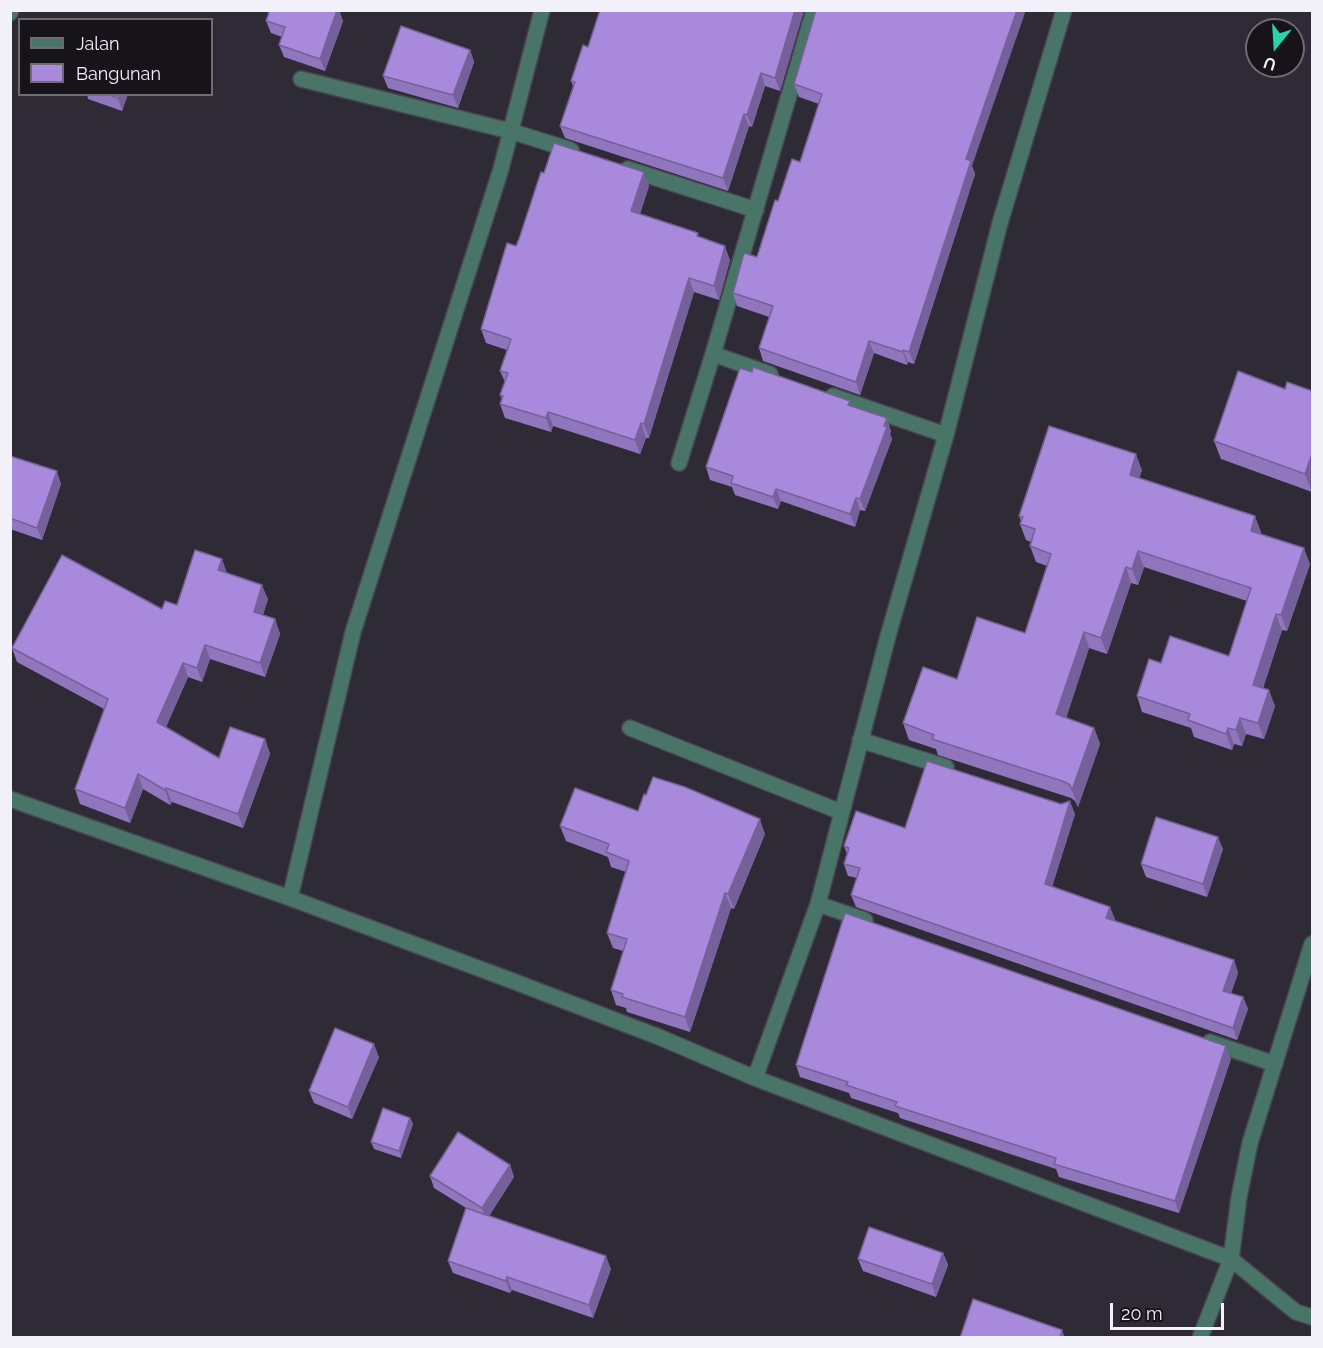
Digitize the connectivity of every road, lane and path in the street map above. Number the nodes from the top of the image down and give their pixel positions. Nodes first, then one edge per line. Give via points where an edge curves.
1 (542, 10) edge
2 (814, 10) edge
3 (1064, 10) edge
4 (301, 79) dead end
5 (510, 131) junction
6 (589, 156) edge
7 (611, 163) edge
8 (756, 210) junction
9 (713, 354) junction
10 (780, 377) edge
11 (824, 393) edge
12 (946, 435) junction
13 (678, 463) dead end
14 (630, 728) dead end
15 (860, 740) junction
16 (959, 771) edge
17 (10, 799) edge
18 (842, 812) junction
19 (290, 898) junction
20 (818, 904) junction
21 (874, 923) edge
22 (1312, 944) edge
23 (1197, 1037) edge
24 (1275, 1064) junction
25 (755, 1078) junction
26 (1231, 1259) junction
27 (1312, 1317) edge
28 (1200, 1338) edge

1 - 5 street
2 - 8 street
3 - 12 street via 1000,223
4 - 5 street
5 - 6 street
5 - 19 street via 353,632
7 - 8 street
8 - 9 street
9 - 10 street
9 - 13 street
11 - 12 street
12 - 15 street
14 - 18 street
15 - 16 street
15 - 18 street
17 - 19 street
18 - 20 street
19 - 25 street via 659,1037
20 - 21 street
20 - 25 street
22 - 24 street
23 - 24 street
24 - 26 street via 1250,1143
25 - 26 street
26 - 27 street via 1296,1312
26 - 28 street

